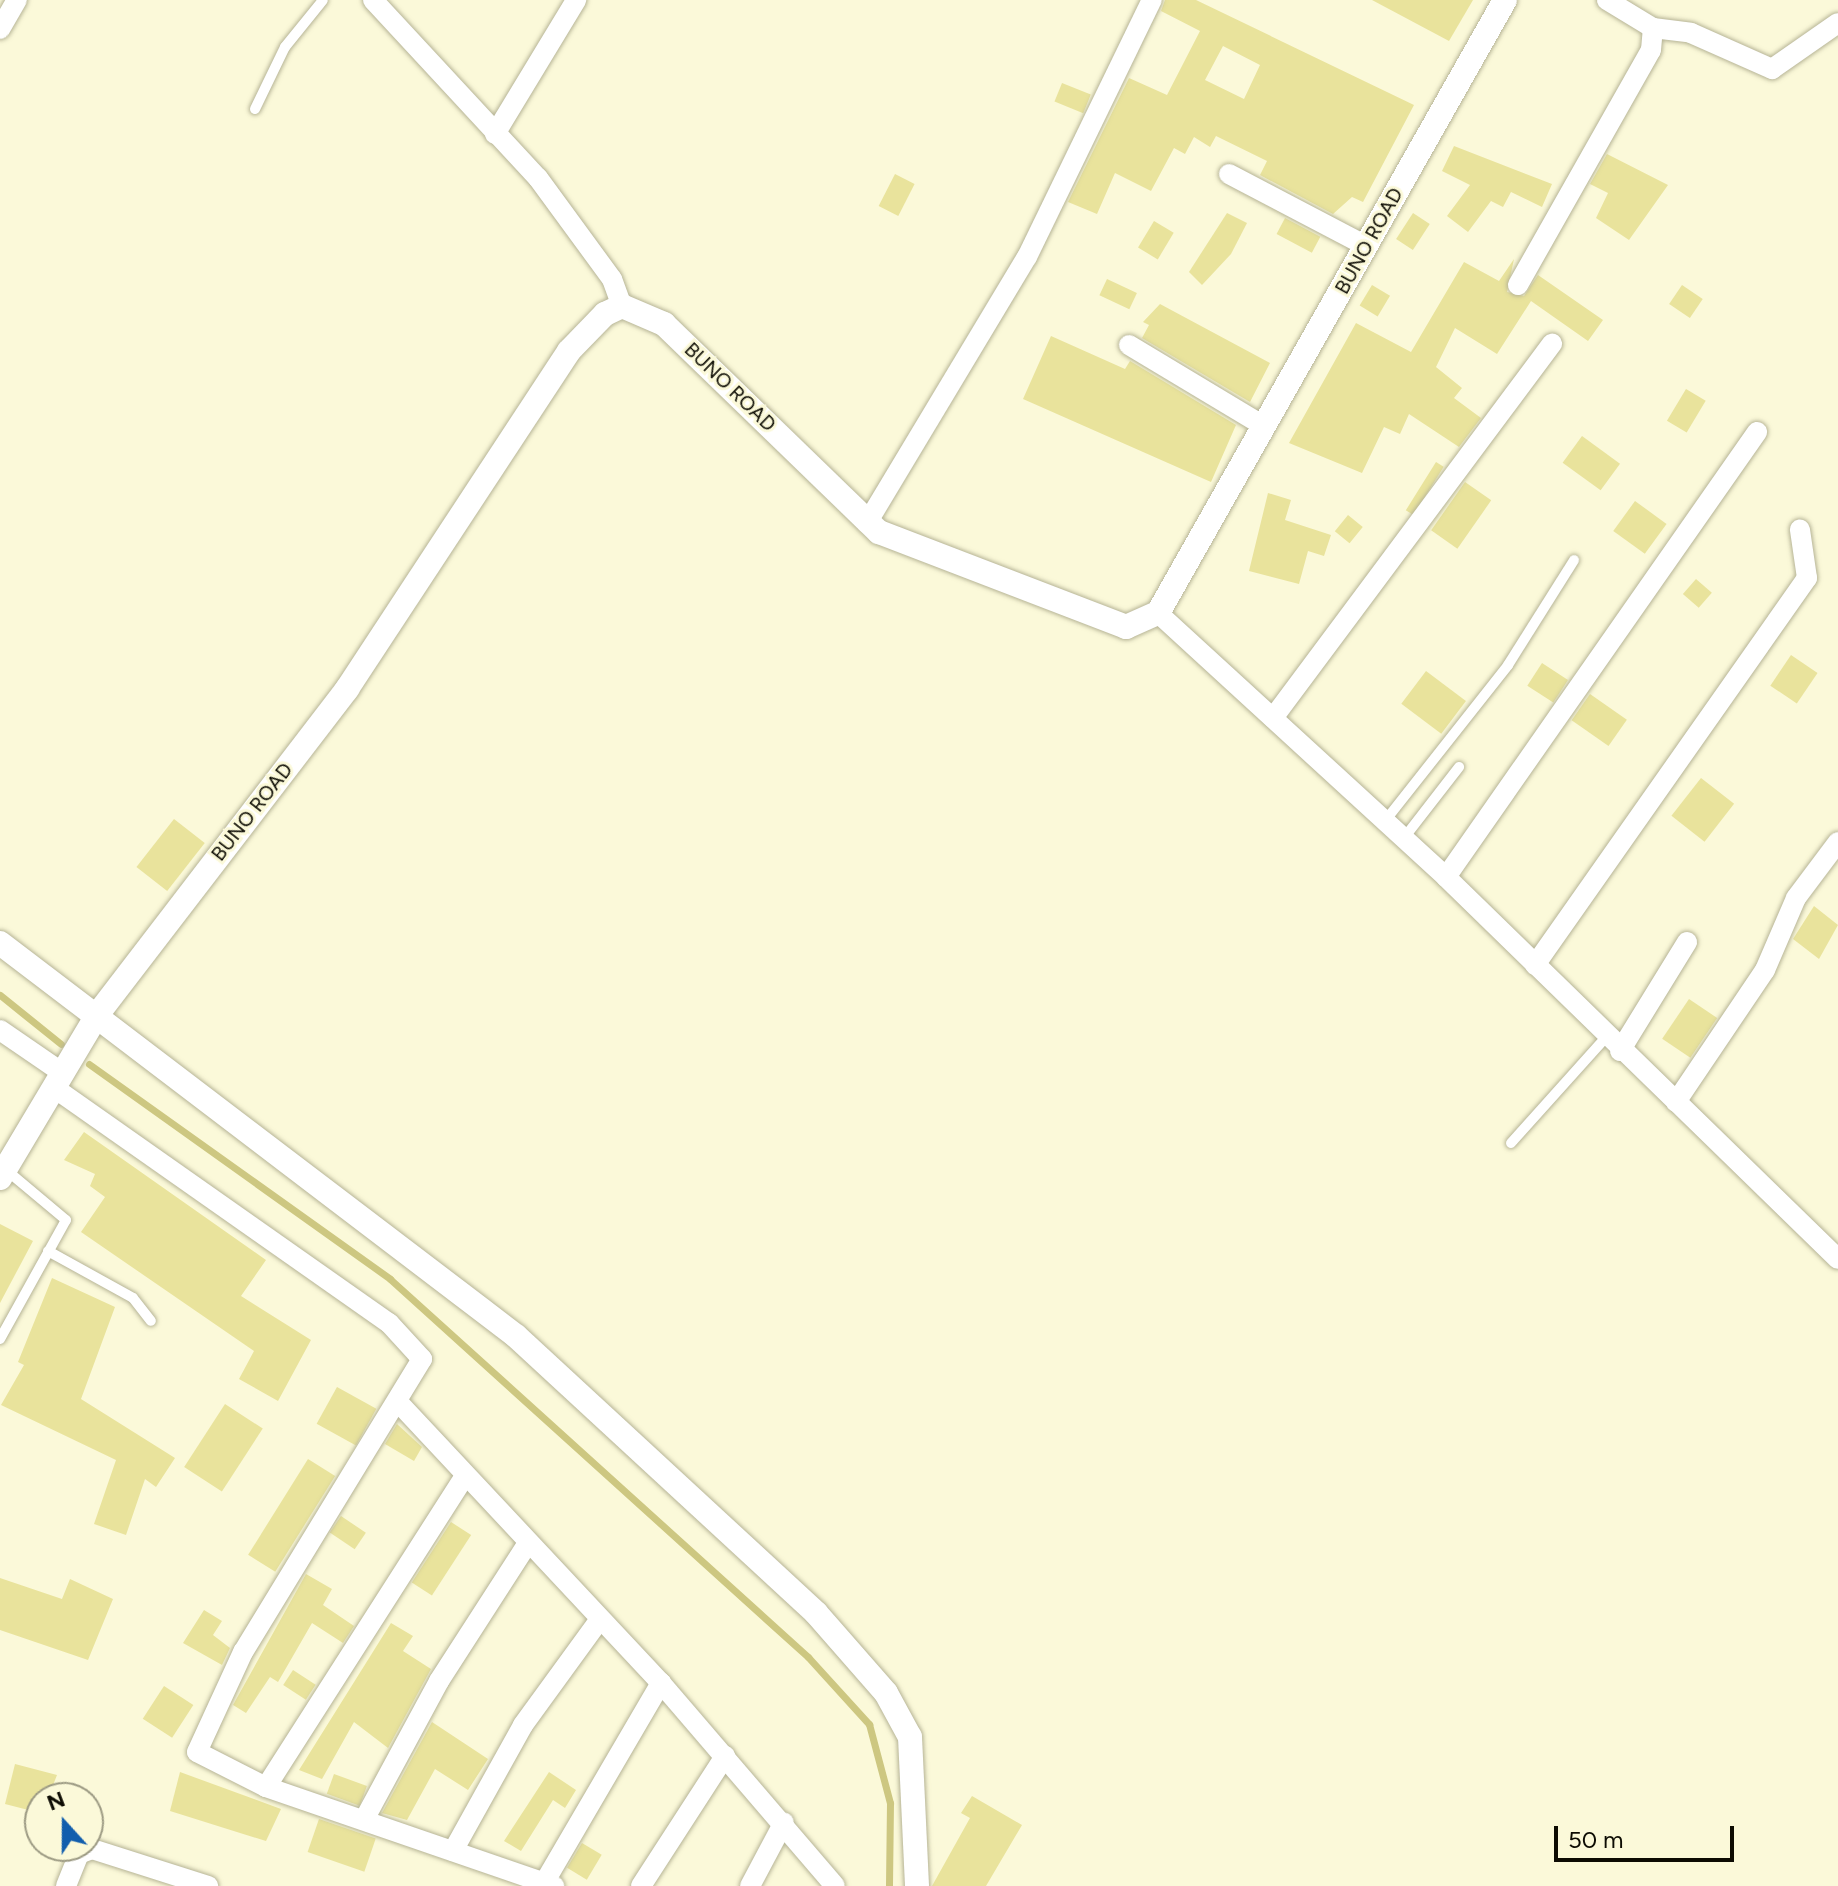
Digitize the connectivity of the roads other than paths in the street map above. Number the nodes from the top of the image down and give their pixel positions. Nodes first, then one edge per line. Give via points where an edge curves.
1 (17, 0) edge
2 (323, 0) edge
3 (373, 0) edge
4 (576, 0) edge
5 (1152, 0) edge
6 (1505, 0) edge
7 (1607, 0) edge
8 (1838, 23) edge
9 (1653, 28) junction
10 (0, 29) edge
11 (255, 109) dead end
12 (495, 134) junction
13 (1229, 174) dead end
14 (1366, 246) junction
15 (1518, 285) dead end
16 (622, 306) junction
17 (1552, 344) dead end
18 (1129, 345) dead end
19 (1264, 426) junction
20 (1757, 432) dead end
21 (867, 523) junction
22 (1800, 530) dead end
23 (1574, 560) dead end
24 (1158, 613) junction
25 (1273, 718) junction
26 (1459, 767) dead end
27 (1385, 821) junction
28 (1404, 838) junction
29 (1838, 842) edge
30 (1446, 877) junction
31 (1687, 942) dead end
32 (0, 943) edge
33 (1535, 965) junction
34 (97, 1015) junction
35 (0, 1030) edge
36 (1613, 1044) junction
37 (57, 1079) junction
38 (1676, 1102) junction
39 (1511, 1143) dead end
40 (2, 1174) edge
41 (48, 1251) junction
42 (1838, 1259) edge
43 (151, 1321) dead end
44 (0, 1339) edge
45 (398, 1402) junction
46 (465, 1476) junction
47 (528, 1543) junction
48 (600, 1619) junction
49 (661, 1683) junction
50 (725, 1756) junction
51 (266, 1787) junction
52 (365, 1818) junction
53 (784, 1822) junction
54 (453, 1851) junction
55 (183, 1882) edge
56 (549, 1884) edge
57 (66, 1886) edge
58 (208, 1886) edge
59 (641, 1886) edge
60 (750, 1886) edge
61 (835, 1886) edge
62 (917, 1886) edge

1 - 10 street
2 - 11 lane via 285,47
3 - 12 street
4 - 12 street
5 - 21 street via 1027,257
6 - 14 street, BUNO ROAD
7 - 9 street
8 - 9 street via 1772,69 1691,33
9 - 15 street via 1651,50
12 - 16 street via 587,244
13 - 14 street
14 - 19 street, BUNO ROAD
16 - 21 street, BUNO ROAD via 664,324
16 - 34 street, BUNO ROAD via 569,351 347,689
17 - 25 street
18 - 19 street
19 - 24 street, BUNO ROAD
20 - 30 street
21 - 24 street, BUNO ROAD via 1115,627
22 - 33 street via 1807,578
23 - 27 lane via 1508,665
24 - 25 street
25 - 27 street
26 - 28 lane
27 - 28 street
28 - 30 street
29 - 38 street via 1796,898 1765,970
30 - 33 street
31 - 36 street
32 - 34 street
33 - 36 street
34 - 37 street, BUNO ROAD
34 - 62 street via 516,1336 843,1642 886,1693 910,1737
35 - 37 street
36 - 38 street
36 - 39 lane
37 - 40 street, BUNO ROAD
37 - 45 street via 415,1344 420,1371
38 - 42 street
40 - 41 lane via 65,1216
41 - 43 lane via 133,1298
41 - 44 lane
45 - 46 street
45 - 51 street via 243,1652 195,1744 199,1754
46 - 47 street
46 - 51 street
47 - 48 street
47 - 52 street via 439,1681
48 - 49 street
48 - 54 street via 523,1725
49 - 50 street
49 - 56 street
50 - 53 street
50 - 59 street
51 - 52 street
52 - 54 street
53 - 60 street
53 - 61 street
54 - 56 street
55 - 57 street via 88,1849 79,1854
55 - 58 street

